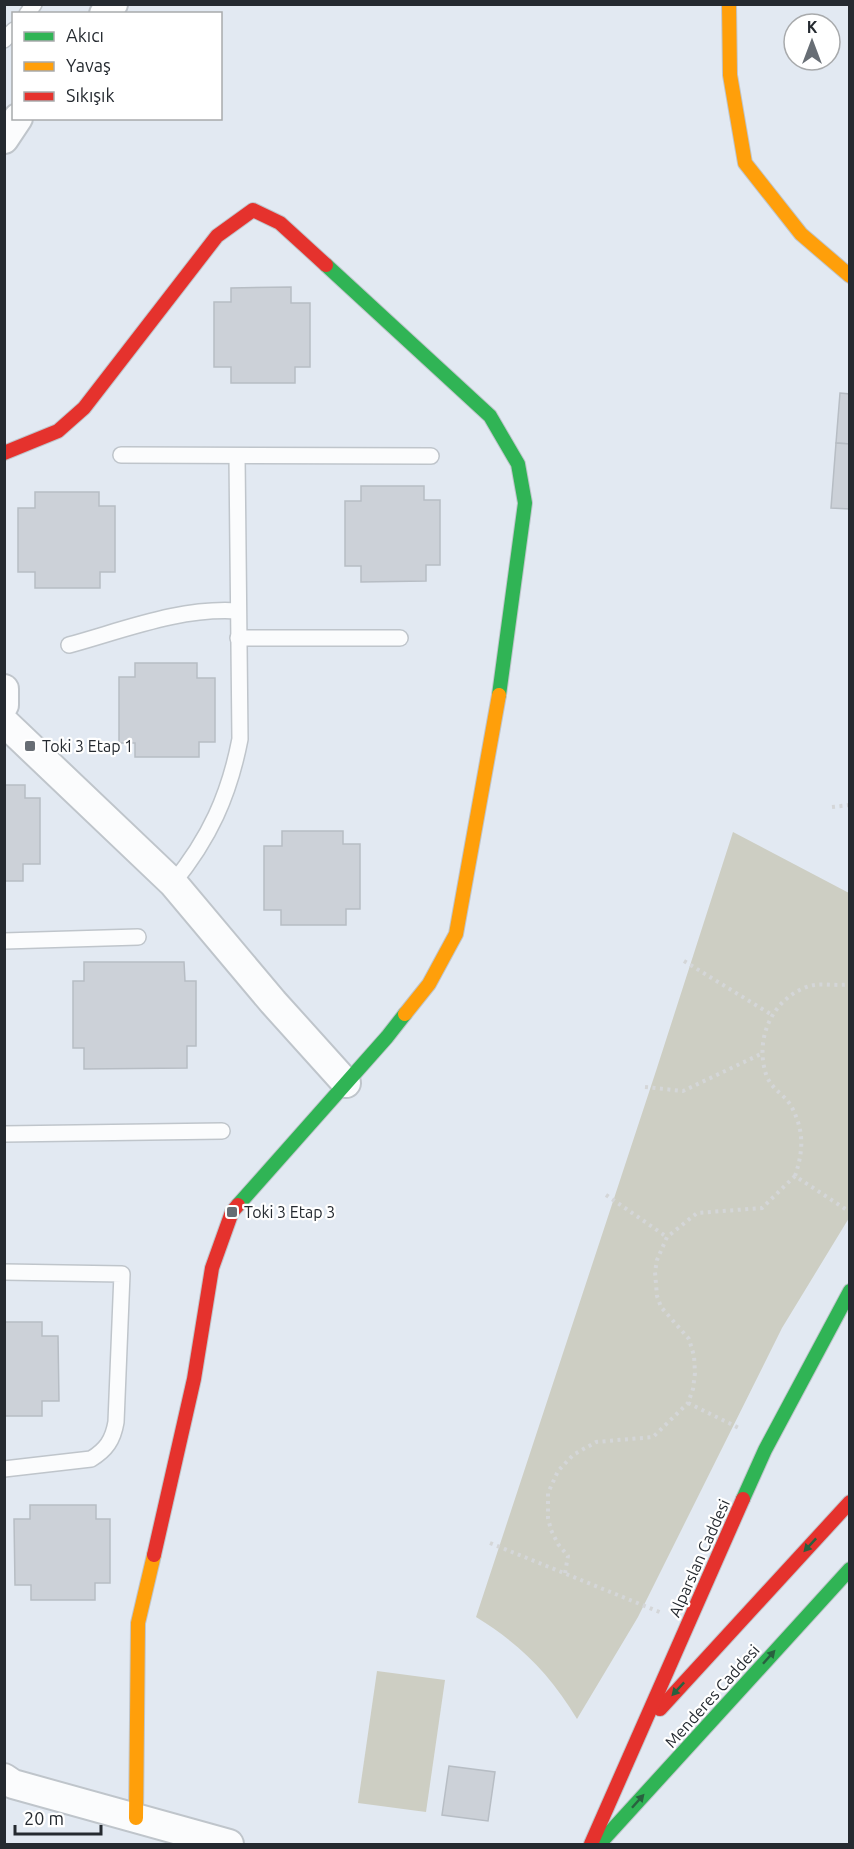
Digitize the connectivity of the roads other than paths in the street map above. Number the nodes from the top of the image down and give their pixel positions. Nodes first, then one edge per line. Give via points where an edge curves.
1 (729, 4) edge
2 (849, 276) edge
3 (4, 453) edge
4 (121, 455) dead end
5 (237, 456) junction
6 (431, 456) dead end
7 (238, 611) junction
8 (238, 638) junction
9 (400, 638) dead end
10 (69, 645) dead end
11 (4, 689) edge
12 (4, 705) edge
13 (4, 722) edge
14 (173, 883) junction
15 (138, 937) dead end
16 (4, 941) edge
17 (346, 1083) junction
18 (222, 1131) dead end
19 (4, 1134) edge
20 (4, 1272) edge
21 (849, 1291) edge
22 (4, 1469) edge
23 (849, 1502) edge
24 (849, 1569) edge
25 (642, 1728) junction
26 (4, 1778) edge
27 (136, 1818) junction
28 (229, 1845) edge
29 (591, 1845) edge
30 (598, 1845) edge

1 - 2 street via 730,75 745,163 801,234
3 - 17 street via 58,431 84,408 217,237 254,210 280,223 490,416 518,464 525,503 497,708 456,934 429,984
4 - 5 lane
5 - 6 lane
5 - 7 lane
7 - 8 lane
7 - 10 lane via 174,616
8 - 9 lane
8 - 14 lane via 240,739 234,768 214,822
11 - 12 street
13 - 14 street
14 - 17 street
15 - 16 lane
17 - 27 street via 232,1212 212,1268 194,1379 138,1623
18 - 19 lane
20 - 22 lane via 122,1274 116,1422 109,1444 91,1459
21 - 25 street, Alparslan Caddesi via 769,1443
23 -> 25 street, Menderes Caddesi
30 -> 24 street, Menderes Caddesi
25 - 29 street, Alparslan Caddesi
26 - 27 street via 13,1784
27 - 28 street

